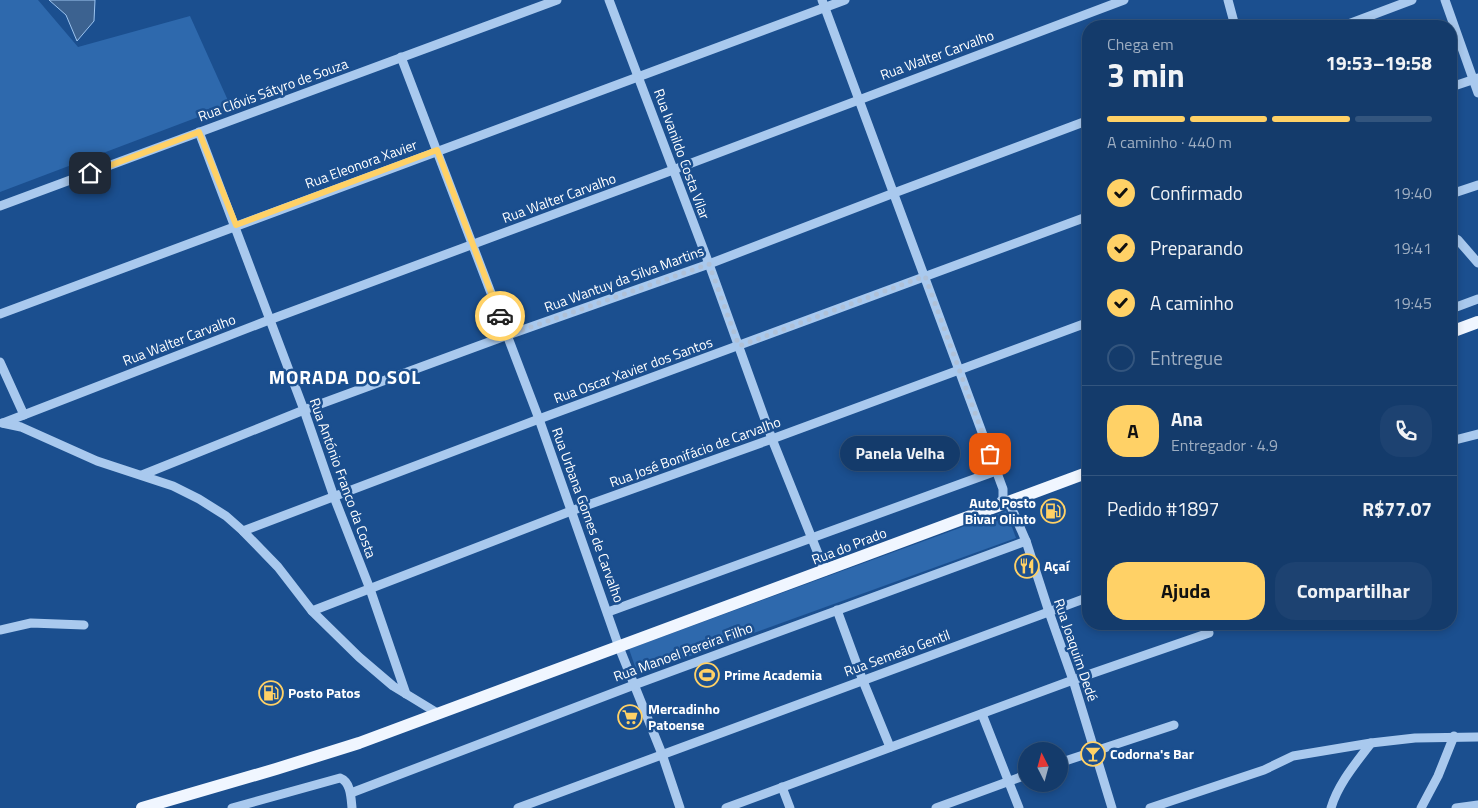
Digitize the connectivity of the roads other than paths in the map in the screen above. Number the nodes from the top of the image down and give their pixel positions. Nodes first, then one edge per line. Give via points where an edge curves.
1 (557, 0) edge
2 (608, 0) edge
3 (845, 0) edge
4 (1124, 0) edge
5 (1228, 0) edge
6 (1412, 0) edge
7 (1445, 0) edge
8 (823, 4) edge
9 (1233, 20) edge
10 (1359, 20) edge
11 (1453, 20) edge
12 (1457, 31) edge
13 (401, 57) junction
14 (639, 77) junction
15 (1476, 79) edge
16 (1457, 85) edge
17 (1478, 94) edge
18 (859, 99) junction
19 (1082, 123) edge
20 (199, 132) junction
21 (437, 150) junction
22 (673, 170) junction
23 (1478, 185) edge
24 (1457, 192) edge
25 (894, 193) junction
26 (0, 206) edge
27 (1082, 219) edge
28 (236, 225) junction
29 (1457, 239) edge
30 (472, 244) junction
31 (1478, 263) edge
32 (709, 264) junction
33 (925, 276) junction
34 (1478, 298) edge
35 (1457, 307) edge
36 (0, 314) edge
37 (269, 320) junction
38 (1478, 322) edge
39 (1082, 325) edge
40 (1457, 330) edge
41 (508, 335) junction
42 (739, 346) junction
43 (0, 362) edge
44 (959, 369) junction
45 (304, 410) junction
46 (24, 415) junction
47 (539, 419) junction
48 (1, 423) edge
49 (1478, 434) edge
50 (772, 439) junction
51 (1457, 439) edge
52 (996, 471) junction
53 (1082, 475) edge
54 (142, 476) junction
55 (1003, 489) junction
56 (334, 497) junction
57 (1022, 497) junction
58 (1004, 504) junction
59 (571, 511) junction
60 (243, 531) junction
61 (812, 538) junction
62 (1026, 541) junction
63 (825, 571) junction
64 (370, 589) junction
65 (1082, 600) edge
66 (837, 610) junction
67 (312, 611) junction
68 (608, 612) junction
69 (1049, 612) junction
70 (84, 625) dead end
71 (0, 630) edge
72 (1209, 633) dead end
73 (619, 647) junction
74 (863, 680) junction
75 (1073, 680) junction
76 (634, 685) junction
77 (406, 694) junction
78 (440, 714) junction
79 (982, 714) junction
80 (1174, 724) dead end
81 (1454, 736) junction
82 (1478, 737) edge
83 (1371, 743) junction
84 (890, 747) junction
85 (1094, 750) junction
86 (662, 754) junction
87 (1068, 760) edge
88 (1018, 778) edge
89 (1008, 782) junction
90 (782, 787) junction
91 (351, 793) junction
92 (1478, 805) edge
93 (142, 808) edge
94 (232, 808) edge
95 (352, 808) edge
96 (518, 808) edge
97 (680, 808) edge
98 (726, 808) edge
99 (790, 808) edge
100 (936, 808) edge
101 (1019, 808) edge
102 (1112, 808) edge
103 (1150, 808) edge
104 (1331, 808) edge
105 (1420, 808) edge
106 (1456, 808) edge

1 - 13 street, Rua Clóvis Sátyro de Souza
2 - 14 street, Rua Ivanildo Costa Vilar
3 - 8 street, Rua Eleonora Xavier
4 - 18 street, Rua Walter Carvalho
5 - 9 street
6 - 10 street
7 - 11 street
8 - 14 street, Rua Eleonora Xavier
8 - 18 street
12 - 15 street
13 - 20 street, Rua Clóvis Sátyro de Souza
13 - 21 street, Rua Urbana Gomes de Carvalho
14 - 21 street, Rua Eleonora Xavier
14 - 22 street, Rua Ivanildo Costa Vilar
15 - 16 street
15 - 17 street
18 - 22 street, Rua Walter Carvalho
18 - 25 street
19 - 25 street, Rua Wantuy da Silva Martins
20 - 26 street, Rua Clóvis Sátyro de Souza
20 - 28 street, Rua António Franco da Costa
21 - 28 street, Rua Eleonora Xavier
21 - 30 street, Rua Urbana Gomes de Carvalho
22 - 30 street, Rua Walter Carvalho
22 - 32 street, Rua Ivanildo Costa Vilar
23 - 24 street
25 - 32 street, Rua Wantuy da Silva Martins
25 - 33 street
27 - 33 street, Rua Oscar Xavier dos Santos
28 - 36 street, Rua Eleonora Xavier
28 - 37 street, Rua António Franco da Costa
29 - 31 street
30 - 37 street, Rua Walter Carvalho
30 - 41 street, Rua Urbana Gomes de Carvalho
32 - 41 street, Rua Wantuy da Silva Martins
32 - 42 street, Rua Ivanildo Costa Vilar
33 - 42 street, Rua Oscar Xavier dos Santos
33 - 44 street
34 - 35 street
37 - 45 street, Rua António Franco da Costa
37 - 46 street, Rua Walter Carvalho
38 - 40 main road
39 - 44 street, Rua José Bonifácio de Carvalho
41 - 45 street, Rua Wantuy da Silva Martins
41 - 47 street, Rua Urbana Gomes de Carvalho
42 - 47 street, Rua Oscar Xavier dos Santos
42 - 50 street, Rua Ivanildo Costa Vilar
43 - 46 street
44 - 50 street, Rua José Bonifácio de Carvalho
44 - 52 street
45 - 54 street, Rua Wantuy da Silva Martins
45 - 56 street, Rua António Franco da Costa
46 - 48 street, Rua Walter Carvalho
47 - 56 street, Rua Oscar Xavier dos Santos
47 - 59 street, Rua Urbana Gomes de Carvalho
48 - 54 street via 21,427 97,461
49 - 51 street
50 - 59 street, Rua José Bonifácio de Carvalho
50 - 61 street, Rua Ivanildo Costa Vilar
52 - 55 street
52 - 61 street
53 - 57 main road, Rua do Prado
54 - 60 street via 199,499
55 - 57 street via 1010,495
55 - 58 street
56 - 60 street, Rua Oscar Xavier dos Santos
56 - 64 street, Rua António Franco da Costa
57 - 58 main road, Rua do Prado
58 - 62 street, Rua Joaquim Dedé
58 - 63 main road, Rua do Prado
59 - 64 street, Rua José Bonifácio de Carvalho
59 - 68 street, Rua Urbana Gomes de Carvalho
60 - 67 street via 278,567
61 - 63 street, Rua Ivanildo Costa Vilar
61 - 68 street
62 - 66 street, Rua Manoel Pereira Filho
62 - 69 street, Rua Joaquim Dedé
63 - 73 main road, Rua do Prado
64 - 67 street, Rua José Bonifácio de Carvalho
64 - 77 street, Rua António Franco da Costa
65 - 69 street, Rua Semeão Gentil
66 - 74 street
66 - 76 street, Rua Manoel Pereira Filho
67 - 77 street via 376,672
68 - 73 street, Rua Urbana Gomes de Carvalho
69 - 74 street, Rua Semeão Gentil
69 - 75 street, Rua Joaquim Dedé
70 - 71 street via 31,623
72 - 75 street
73 - 76 street, Rua Urbana Gomes de Carvalho
73 - 78 main road, Rua do Prado
74 - 84 street
74 - 86 street, Rua Semeão Gentil
75 - 79 street
75 - 85 street, Rua Joaquim Dedé
76 - 86 street, Rua Urbana Gomes de Carvalho
76 - 91 street, Rua Manoel Pereira Filho
77 - 78 street
78 - 93 main road, Rua do Prado via 276,770
79 - 84 street
79 - 89 street
80 - 85 street
81 - 82 street
81 - 83 street
81 - 105 street via 1438,776
83 - 103 street via 1293,756 1264,770
83 - 104 street via 1347,777
84 - 90 street
85 - 87 street
85 - 102 street, Rua Joaquim Dedé
86 - 96 street, Rua Semeão Gentil
86 - 97 street, Rua Urbana Gomes de Carvalho
88 - 89 street
89 - 100 street
89 - 101 street
90 - 98 street
90 - 99 street
91 - 94 street via 343,779 336,778
91 - 95 street
92 - 106 street

